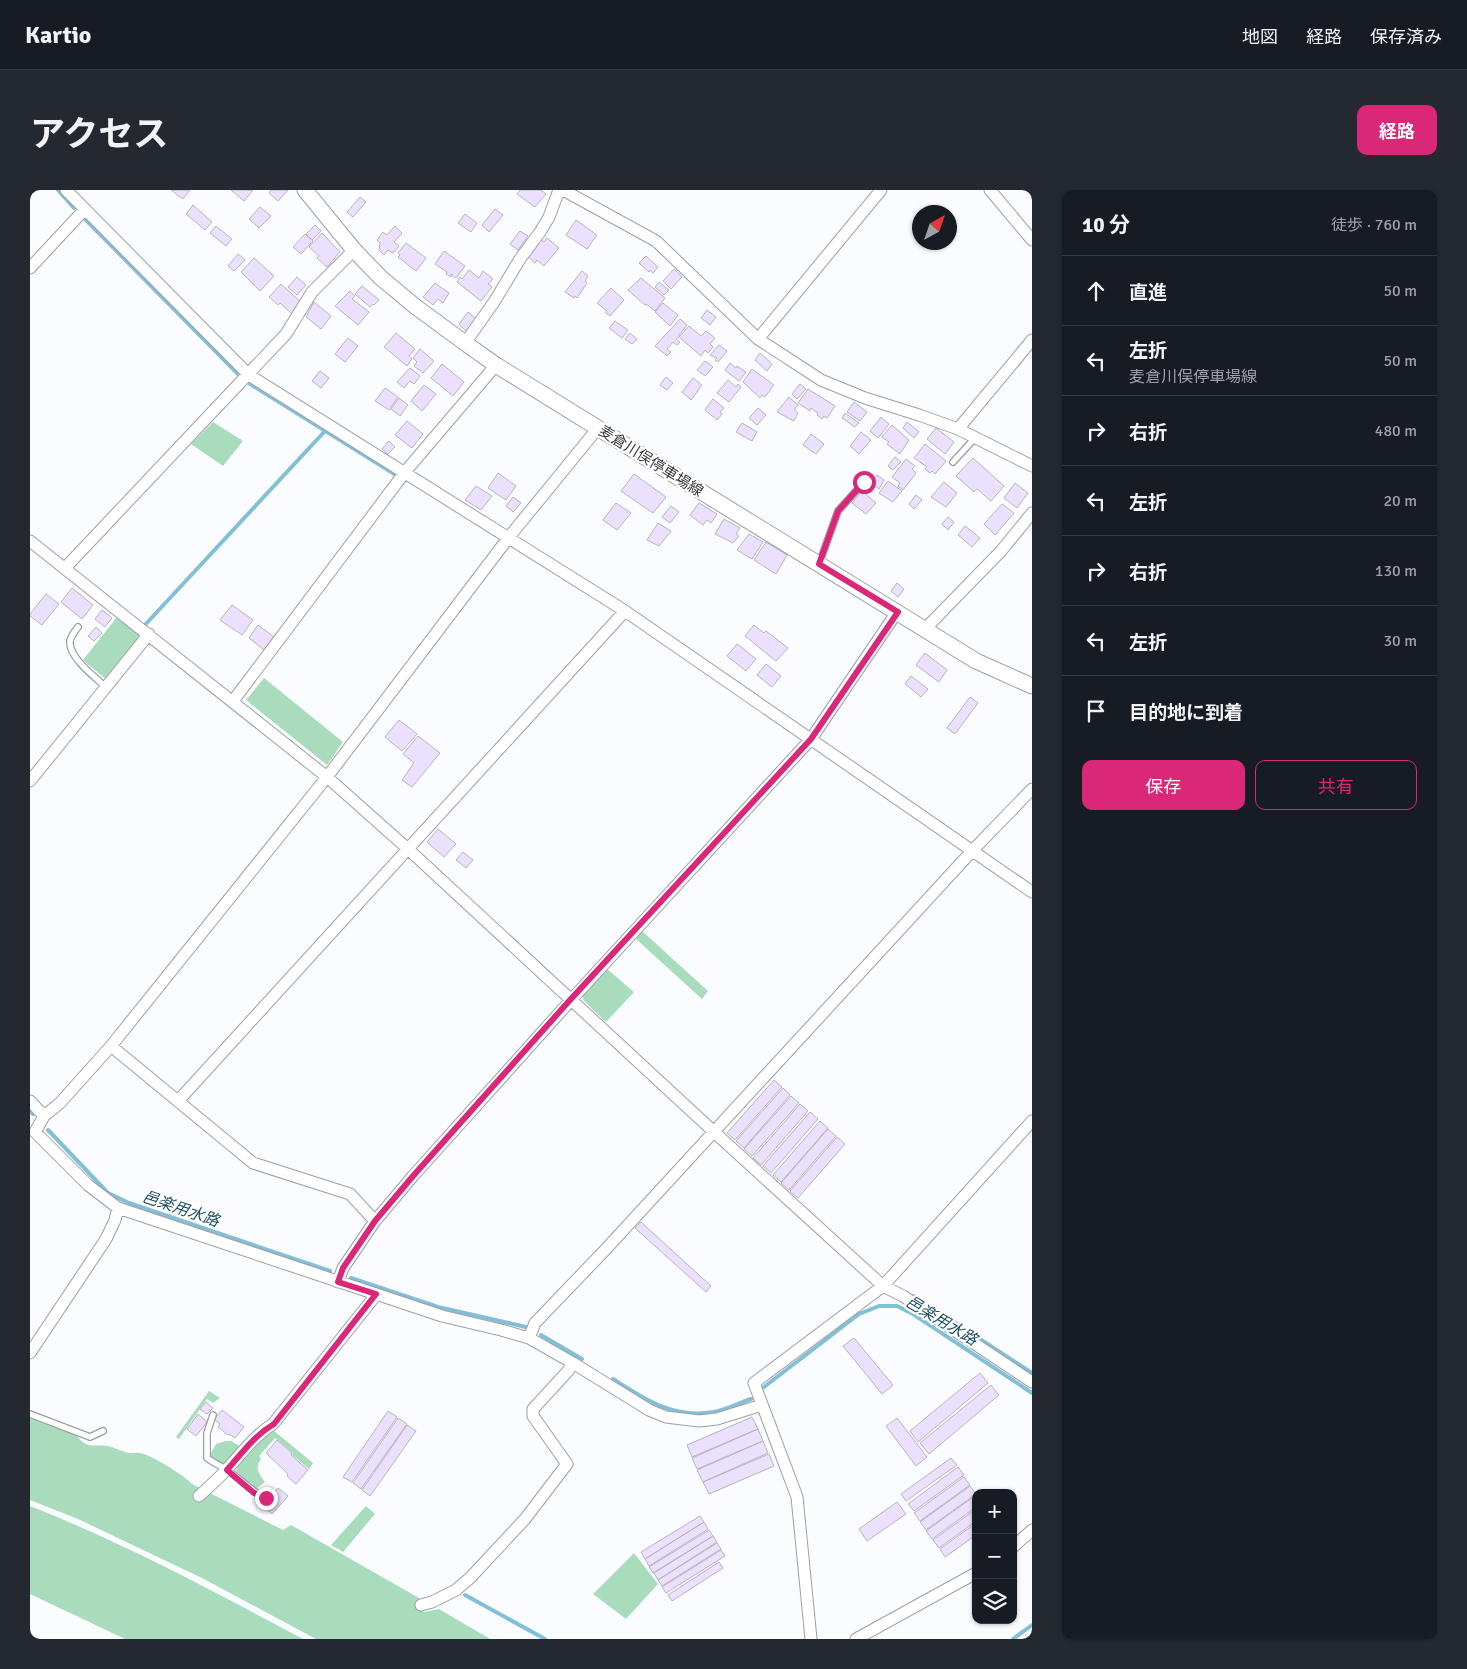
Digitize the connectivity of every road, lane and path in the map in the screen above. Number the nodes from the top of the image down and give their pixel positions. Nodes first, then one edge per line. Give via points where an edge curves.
1 (66, 190) edge
2 (305, 190) edge
3 (561, 190) edge
4 (881, 190) edge
5 (990, 190) edge
6 (85, 209) junction
7 (1032, 240) edge
8 (354, 250) junction
9 (30, 268) edge
10 (758, 339) junction
11 (1032, 340) edge
12 (465, 343) junction
13 (496, 364) junction
14 (249, 374) junction
15 (598, 428) junction
16 (958, 429) junction
17 (975, 438) junction
18 (953, 462) dead end
19 (1032, 466) edge
20 (405, 472) junction
21 (864, 482) dead end
22 (1032, 513) edge
23 (509, 537) junction
24 (30, 541) edge
25 (819, 564) junction
26 (65, 568) junction
27 (625, 611) junction
28 (898, 612) junction
29 (78, 627) dead end
30 (925, 629) junction
31 (149, 634) junction
32 (1032, 686) edge
33 (106, 687) junction
34 (233, 701) junction
35 (811, 739) junction
36 (327, 777) junction
37 (30, 781) edge
38 (1032, 788) edge
39 (408, 849) junction
40 (973, 850) junction
41 (1032, 892) edge
42 (570, 1000) junction
43 (111, 1046) junction
44 (30, 1101) edge
45 (178, 1101) junction
46 (44, 1116) junction
47 (1032, 1121) edge
48 (714, 1131) junction
49 (118, 1208) junction
50 (375, 1221) junction
51 (338, 1282) junction
52 (883, 1286) junction
53 (376, 1294) junction
54 (529, 1338) junction
55 (30, 1354) edge
56 (573, 1362) junction
57 (1032, 1382) edge
58 (762, 1405) junction
59 (30, 1414) edge
60 (213, 1415) dead end
61 (103, 1430) dead end
62 (227, 1470) junction
63 (199, 1496) dead end
64 (266, 1498) dead end
65 (1032, 1530) edge
66 (1017, 1543) edge
67 (972, 1574) edge
68 (421, 1605) dead end
69 (811, 1639) edge
70 (856, 1639) edge

1 - 6 street
2 - 8 main road, 麦倉川俣停車場線
3 - 10 street via 656,241
3 - 12 street via 540,232
4 - 10 street
5 - 7 street
6 - 9 street
6 - 14 street
8 - 12 main road, 麦倉川俣停車場線 via 416,307
8 - 14 street via 312,292 286,334
10 - 16 street via 828,383
11 - 16 street
12 - 13 main road, 麦倉川俣停車場線
13 - 15 main road, 麦倉川俣停車場線
13 - 20 street
14 - 20 street
14 - 26 street
15 - 23 street
15 - 25 main road, 麦倉川俣停車場線
16 - 17 street
17 - 18 lane
17 - 19 street
20 - 23 street
20 - 34 street
21 - 25 lane via 838,511
22 - 30 street via 1001,551
23 - 27 street
23 - 36 street
24 - 26 street
25 - 28 main road, 麦倉川俣停車場線
26 - 31 street
27 - 35 street
27 - 39 street
28 - 30 main road, 麦倉川俣停車場線
28 - 35 street
29 - 33 lane via 70,648 82,666
30 - 32 main road, 麦倉川俣停車場線 via 976,661
31 - 33 street
31 - 34 street
33 - 37 street
34 - 36 street
35 - 40 street
35 - 42 street
36 - 39 street
36 - 43 street
38 - 40 street
39 - 42 street
39 - 45 street
40 - 41 street
40 - 48 street
42 - 48 street
42 - 50 street
43 - 45 street
43 - 46 street via 60,1103
44 - 46 street
45 - 50 street via 252,1162 350,1194
46 - 49 street via 35,1132 88,1185
47 - 52 street
48 - 52 street
48 - 54 street via 535,1323
49 - 51 street
49 - 55 street via 106,1239
50 - 51 street via 343,1268
51 - 53 street
52 - 57 street
52 - 58 street via 754,1383
53 - 54 street via 442,1316
53 - 62 street via 274,1424 254,1439
54 - 56 street
56 - 58 street via 649,1410 666,1417 699,1421 718,1419
56 - 68 street via 533,1409 533,1416 567,1464 525,1519 470,1578 456,1590
58 - 69 street via 797,1497
59 - 61 lane via 90,1437
60 - 62 lane via 207,1434 207,1458
62 - 63 street
62 - 64 lane via 254,1493
65 - 66 street
67 - 70 street

